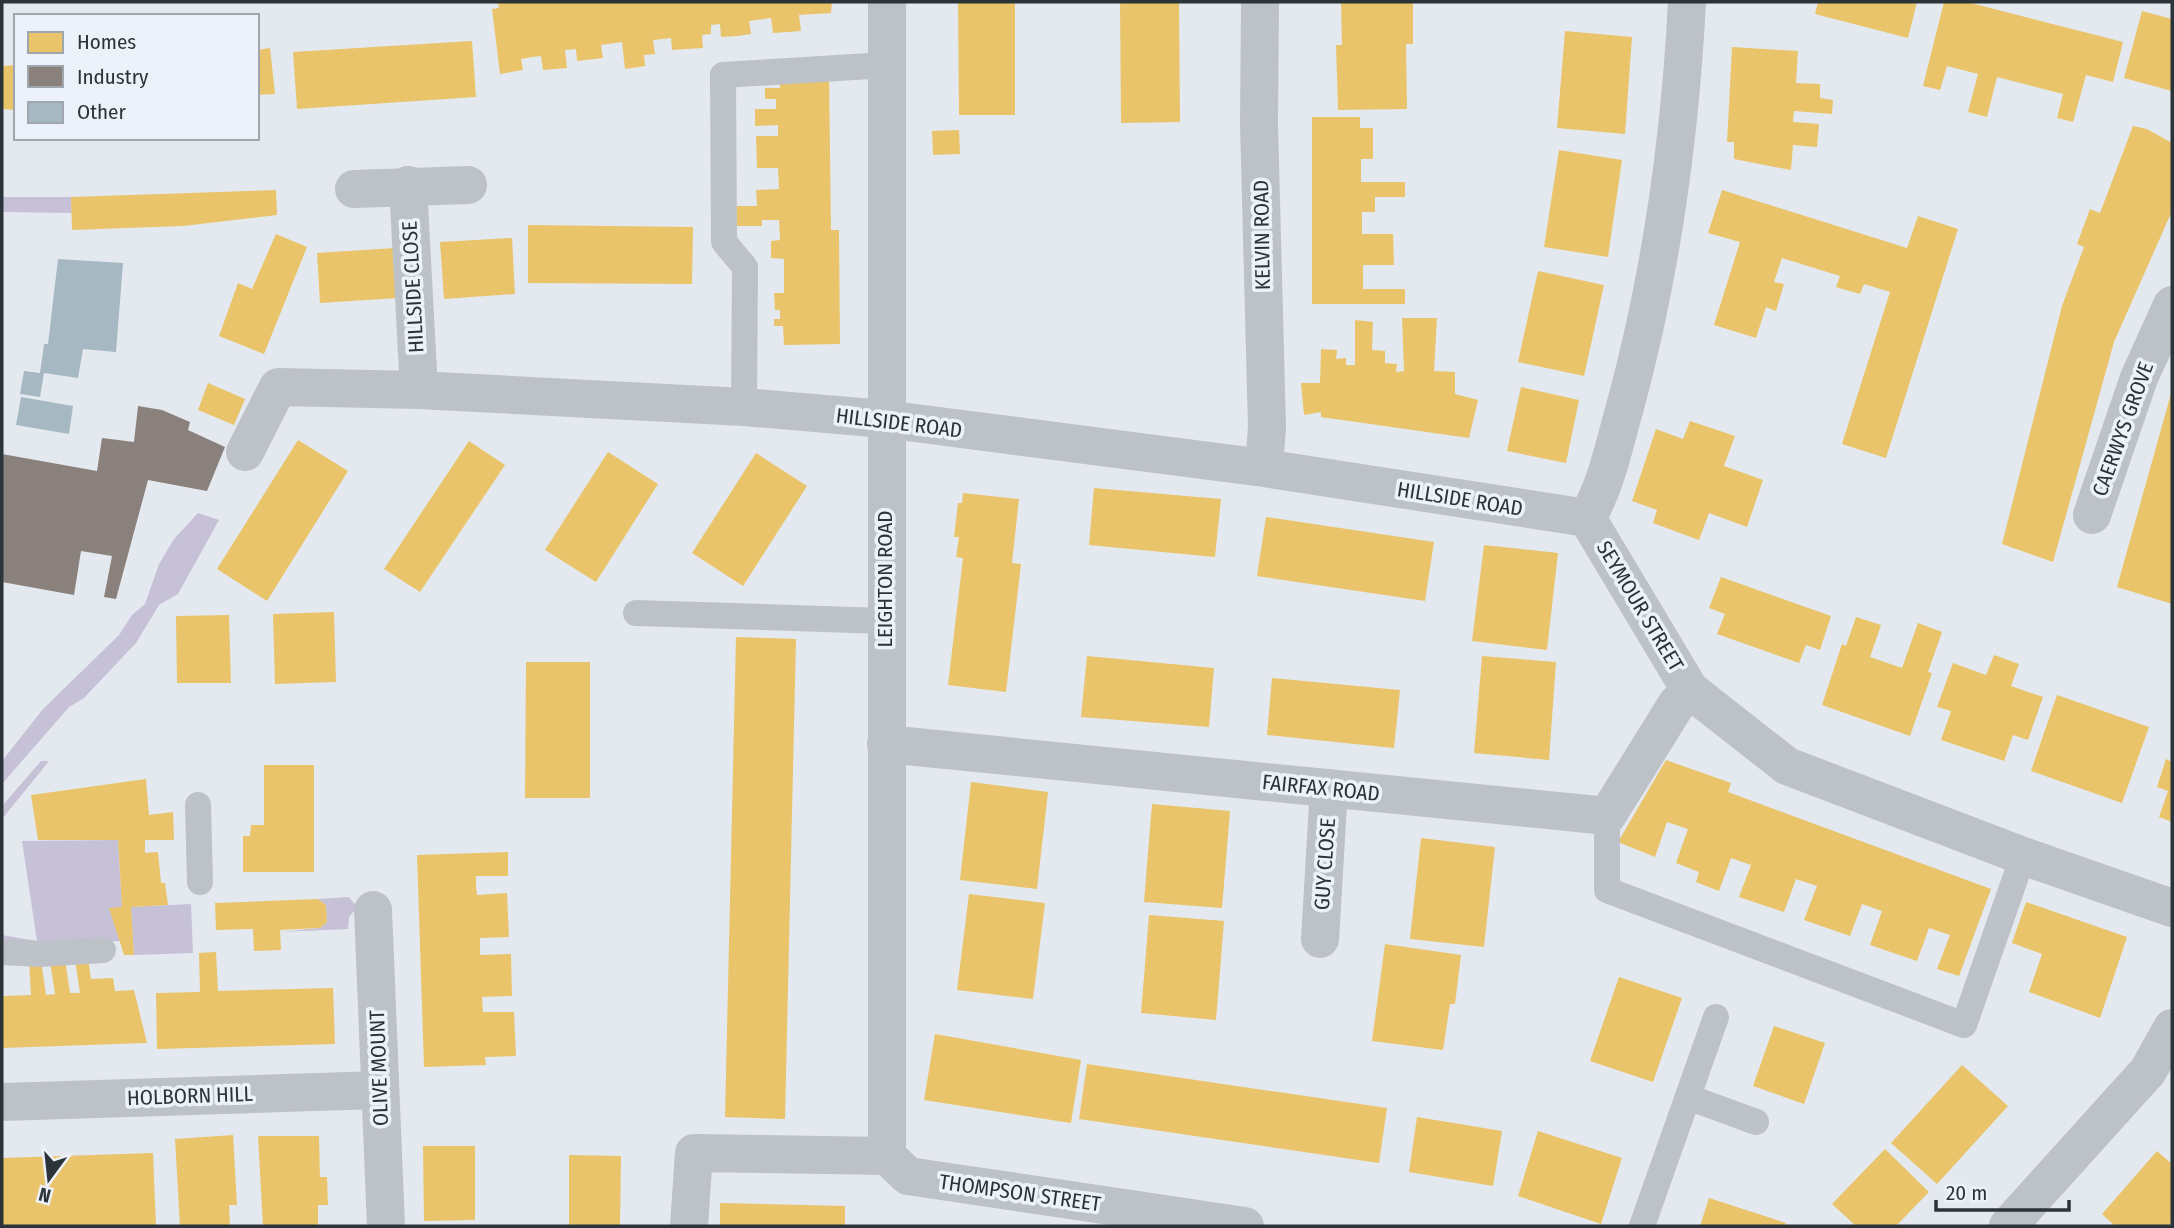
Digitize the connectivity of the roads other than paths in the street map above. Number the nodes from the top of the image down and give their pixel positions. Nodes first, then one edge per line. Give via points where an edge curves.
1 (887, 2) edge
2 (1260, 2) edge
3 (1687, 2) edge
4 (887, 65) junction
5 (408, 185) junction
6 (468, 185) dead end
7 (354, 188) dead end
8 (2172, 305) edge
9 (419, 390) junction
10 (744, 407) junction
11 (884, 419) junction
12 (245, 452) dead end
13 (1264, 468) junction
14 (2092, 515) dead end
15 (1587, 518) junction
16 (636, 612) dead end
17 (885, 621) junction
18 (1690, 690) junction
19 (886, 744) junction
20 (1329, 789) junction
21 (198, 805) dead end
22 (1607, 816) junction
23 (2023, 856) junction
24 (200, 882) dead end
25 (2172, 908) edge
26 (373, 910) dead end
27 (1320, 939) dead end
28 (103, 950) dead end
29 (2, 952) edge
30 (1716, 1017) dead end
31 (2172, 1028) edge
32 (379, 1090) junction
33 (1688, 1097) junction
34 (2, 1102) edge
35 (1756, 1122) dead end
36 (887, 1156) junction
37 (386, 1226) edge
38 (689, 1226) edge
39 (1245, 1226) edge
40 (1642, 1226) edge
41 (2008, 1226) edge

1 - 4 street, LEIGHTON ROAD
2 - 13 street, KELVIN ROAD
3 - 15 street, SEYMOUR STREET via 1674,168 1641,350 1600,495
4 - 10 lane via 723,75 724,242 745,267
4 - 11 street, LEIGHTON ROAD
5 - 6 street
5 - 7 street
5 - 9 street, HILLSIDE CLOSE
8 - 14 street, CAERWYS GROVE via 2139,378
9 - 10 street, HILLSIDE ROAD
9 - 12 street, HILLSIDE ROAD via 278,387
10 - 11 street, HILLSIDE ROAD
11 - 13 street, HILLSIDE ROAD
11 - 17 street, LEIGHTON ROAD
13 - 15 street, HILLSIDE ROAD
15 - 18 street, SEYMOUR STREET
16 - 17 lane
17 - 19 street, LEIGHTON ROAD
18 - 22 street
18 - 23 street, SEYMOUR STREET via 1787,766
19 - 20 street, FAIRFAX ROAD
19 - 36 street, LEIGHTON ROAD
20 - 22 street, FAIRFAX ROAD
20 - 27 street, GUY CLOSE
21 - 24 lane
22 - 23 lane via 1607,890 1964,1025
23 - 25 street, SEYMOUR STREET
26 - 32 street, OLIVE MOUNT
28 - 29 lane
30 - 33 lane
31 - 41 street via 2148,1071
32 - 34 street, HOLBORN HILL
32 - 37 street, OLIVE MOUNT
33 - 35 lane
33 - 40 lane
36 - 38 street via 694,1153
36 - 39 street, THOMPSON STREET via 908,1176

